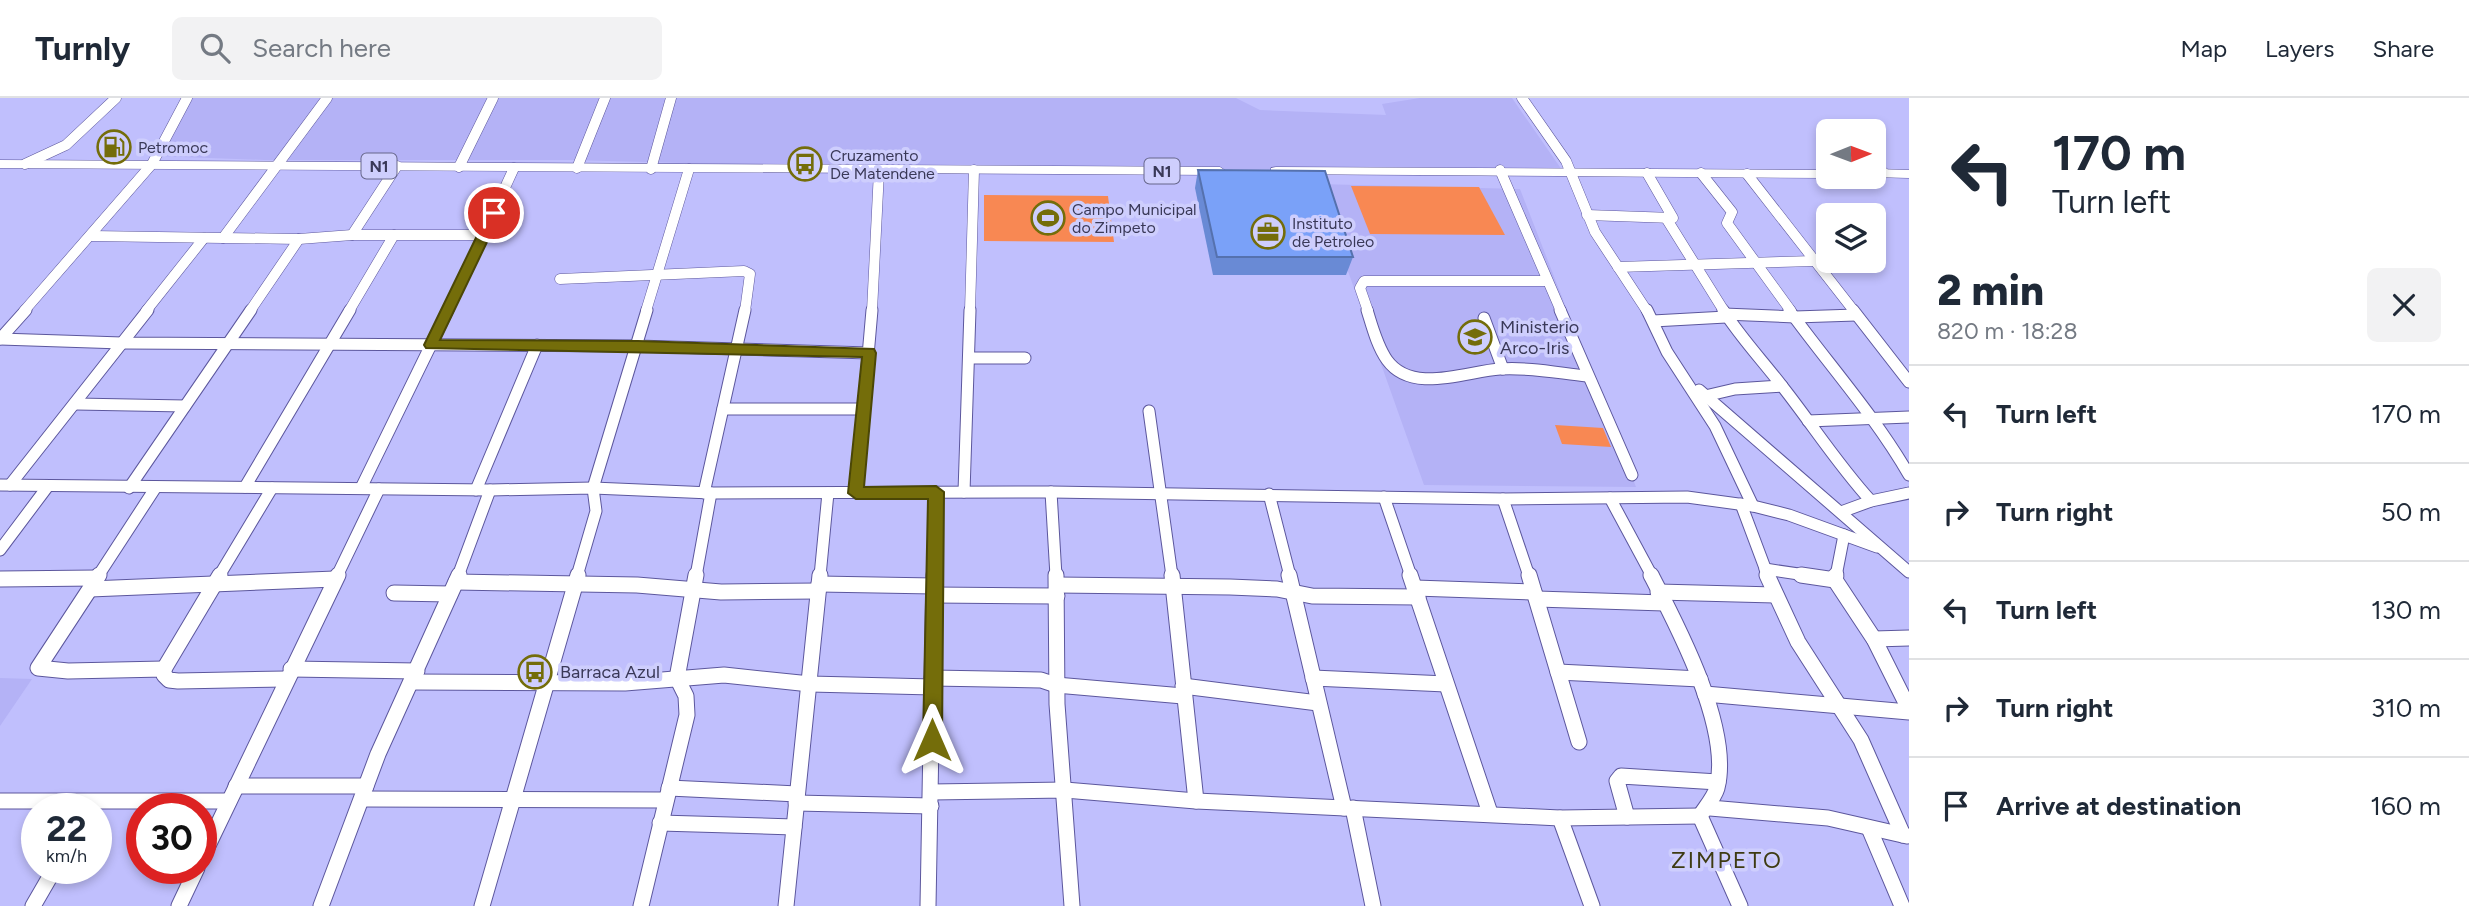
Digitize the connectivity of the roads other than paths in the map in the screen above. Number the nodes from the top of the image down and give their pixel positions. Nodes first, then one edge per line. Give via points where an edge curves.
1 (116, 98) edge
2 (187, 98) edge
3 (327, 98) edge
4 (493, 98) edge
5 (605, 98) edge
6 (671, 98) edge
7 (1522, 98) edge
8 (0, 164) edge
9 (25, 164) junction
10 (152, 164) junction
11 (279, 166) junction
12 (397, 166) junction
13 (459, 167) junction
14 (514, 168) junction
15 (578, 168) junction
16 (651, 169) junction
17 (689, 169) junction
18 (974, 170) junction
19 (1500, 170) junction
20 (879, 171) junction
21 (1233, 171) edge
22 (1259, 171) edge
23 (1570, 171) junction
24 (1886, 172) edge
25 (1647, 173) junction
26 (1701, 173) junction
27 (1747, 174) junction
28 (1816, 174) edge
29 (1909, 174) edge
30 (1587, 215) junction
31 (1666, 218) junction
32 (352, 235) junction
33 (394, 235) junction
34 (485, 235) junction
35 (92, 236) junction
36 (204, 238) junction
37 (223, 238) junction
38 (299, 239) junction
39 (1814, 261) junction
40 (1757, 263) junction
41 (1694, 266) junction
42 (1618, 267) junction
43 (658, 275) junction
44 (561, 279) dead end
45 (1546, 281) junction
46 (1725, 315) junction
47 (1856, 316) junction
48 (1796, 317) junction
49 (1484, 318) dead end
50 (1653, 321) junction
51 (1, 336) edge
52 (122, 343) junction
53 (227, 344) junction
54 (327, 344) junction
55 (431, 345) junction
56 (537, 345) junction
57 (638, 346) junction
58 (736, 349) junction
59 (869, 353) junction
60 (969, 358) junction
61 (1025, 358) dead end
62 (1503, 369) junction
63 (1587, 376) junction
64 (1688, 381) junction
65 (1909, 382) edge
66 (1782, 386) junction
67 (1705, 396) junction
68 (76, 404) junction
69 (185, 406) junction
70 (723, 409) junction
71 (864, 409) junction
72 (1149, 411) dead end
73 (1909, 417) edge
74 (1871, 418) junction
75 (1808, 421) junction
76 (1632, 475) dead end
77 (1909, 475) edge
78 (5, 485) edge
79 (48, 486) junction
80 (156, 487) junction
81 (245, 487) junction
82 (129, 488) junction
83 (272, 488) junction
84 (361, 488) junction
85 (593, 488) junction
86 (379, 489) junction
87 (483, 490) junction
88 (936, 492) junction
89 (964, 492) junction
90 (1051, 492) junction
91 (707, 493) junction
92 (828, 493) junction
93 (856, 493) junction
94 (1162, 493) junction
95 (1909, 493) edge
96 (1269, 494) junction
97 (1384, 496) junction
98 (1610, 498) junction
99 (1503, 499) junction
100 (1871, 501) junction
101 (1747, 505) junction
102 (1841, 512) junction
103 (1843, 535) junction
104 (1877, 547) junction
105 (0, 550) edge
106 (1765, 569) junction
107 (1909, 572) edge
108 (0, 579) edge
109 (335, 579) junction
110 (1835, 580) junction
111 (575, 583) junction
112 (94, 584) junction
113 (215, 587) junction
114 (1174, 587) junction
115 (453, 588) junction
116 (692, 588) junction
117 (818, 588) junction
118 (934, 590) junction
119 (1057, 590) junction
120 (1295, 592) junction
121 (394, 593) dead end
122 (1417, 593) junction
123 (1536, 595) junction
124 (1775, 595) junction
125 (1661, 597) junction
126 (1909, 638) edge
127 (1874, 639) junction
128 (164, 669) junction
129 (1558, 672) junction
130 (288, 674) junction
131 (414, 677) junction
132 (677, 678) junction
133 (1313, 678) junction
134 (1700, 679) junction
135 (932, 683) junction
136 (547, 684) junction
137 (810, 684) junction
138 (1446, 684) junction
139 (1056, 685) junction
140 (1183, 691) junction
141 (1705, 694) junction
142 (1318, 703) junction
143 (1838, 706) junction
144 (1909, 710) edge
145 (1578, 742) dead end
146 (1718, 782) junction
147 (236, 786) junction
148 (1065, 790) junction
149 (364, 793) junction
150 (667, 794) junction
151 (797, 798) junction
152 (931, 799) junction
153 (0, 801) edge
154 (229, 801) junction
155 (512, 801) junction
156 (1196, 801) junction
157 (21, 802) edge
158 (112, 804) edge
159 (1349, 808) junction
160 (1705, 812) junction
161 (1489, 813) junction
162 (1627, 817) junction
163 (1560, 818) junction
164 (660, 823) junction
165 (217, 826) edge
166 (794, 827) junction
167 (1869, 828) junction
168 (1906, 836) edge
169 (46, 884) edge
170 (189, 884) edge
171 (33, 906) edge
172 (179, 906) edge
173 (321, 906) edge
174 (482, 906) edge
175 (641, 906) edge
176 (786, 906) edge
177 (928, 906) edge
178 (1072, 906) edge
179 (1373, 906) edge
180 (1592, 906) edge
181 (1740, 906) edge
182 (1902, 906) edge

1 - 9 street via 64,149
2 - 10 street
3 - 11 street
4 - 13 street
5 - 15 street
6 - 16 street
7 - 23 street
8 - 9 highway, N1
9 - 10 highway, N1
10 - 11 highway, N1
10 - 35 street
11 - 12 highway, N1
11 - 37 street
12 - 13 highway, N1
12 - 32 street
13 - 14 highway, N1
14 - 15 highway, N1
14 - 34 street
15 - 16 highway, N1
16 - 17 highway, N1
17 - 20 highway, N1
17 - 43 street
18 - 20 highway, N1
18 - 21 highway, N1
18 - 60 street
19 - 22 highway
19 - 23 highway
19 - 45 street
20 - 59 street
23 - 25 highway
23 - 30 street
24 - 29 highway
25 - 26 highway
25 - 31 street via 1674,215
26 - 27 highway
26 - 40 street via 1731,212 1726,221
27 - 28 highway
27 - 39 street
30 - 31 street
30 - 42 street
31 - 41 street
32 - 33 street
32 - 38 street
33 - 34 street
33 - 54 street
34 - 55 street
35 - 36 street
35 - 51 street
36 - 37 street
36 - 52 street
37 - 38 street
38 - 53 street
39 - 40 street
39 - 47 street
40 - 41 street
40 - 48 street
41 - 42 street
41 - 46 street
42 - 50 street
43 - 44 street
43 - 57 street
43 - 58 street via 750,274
45 - 62 street via 1361,283 1386,360 1398,370 1428,378
45 - 63 street
46 - 48 street
46 - 50 street
46 - 66 street
47 - 48 street
47 - 65 street
48 - 74 street
49 - 62 street
50 - 64 street via 1667,352
51 - 52 street
52 - 53 street
52 - 68 street
53 - 54 street
53 - 69 street
54 - 55 street
54 - 81 street
55 - 56 street
55 - 84 street
56 - 57 street
56 - 87 street
57 - 58 street
57 - 85 street
58 - 59 street
58 - 70 street
59 - 71 street
60 - 61 street
60 - 89 street
62 - 63 street
63 - 76 street
64 - 67 street
64 - 101 street via 1723,441
66 - 67 street
66 - 75 street
67 - 102 street
68 - 69 street
68 - 78 street
69 - 82 street
70 - 71 street
70 - 91 street
71 - 93 street
72 - 94 street
73 - 74 street
74 - 75 street
74 - 77 street
75 - 100 street
78 - 79 street
79 - 82 street
79 - 105 street
80 - 81 street
80 - 82 street
80 - 112 street
81 - 83 street
83 - 84 street
83 - 113 street
84 - 86 street
85 - 87 street
85 - 91 street
85 - 111 street via 596,511
86 - 87 street
86 - 109 street
87 - 115 street
88 - 89 street
88 - 93 street
88 - 118 street
89 - 90 street
90 - 94 street
90 - 119 street
91 - 92 street
91 - 116 street
92 - 93 street
92 - 117 street
94 - 96 street
94 - 114 street
95 - 100 street
96 - 97 street
96 - 120 street
97 - 99 street
97 - 122 street
98 - 99 street
98 - 101 street via 1687,497
98 - 125 street
99 - 123 street
100 - 102 street
101 - 103 street
101 - 106 street
102 - 104 street
103 - 104 street
103 - 110 street
104 - 107 street
106 - 110 street
106 - 124 street
108 - 112 street
109 - 113 street
109 - 130 street
110 - 127 street
111 - 115 street
111 - 116 street
111 - 136 street
112 - 113 street
112 - 128 street via 38,668
113 - 128 street
114 - 119 street
114 - 120 street
114 - 140 street
115 - 121 street
115 - 131 street
116 - 117 street via 714,592
116 - 132 street
117 - 118 street
117 - 137 street
118 - 119 street
118 - 135 street
119 - 139 street
120 - 122 street via 1320,596
120 - 133 street
122 - 123 street
122 - 138 street
123 - 125 street
123 - 129 street
124 - 125 street
124 - 143 street
125 - 134 street
126 - 127 street
127 - 144 street
128 - 130 street via 169,680
129 - 134 street
129 - 145 street
130 - 131 street
130 - 147 street
131 - 136 street
131 - 149 street
132 - 136 street
132 - 137 street via 724,676
132 - 150 street via 686,696 687,715
133 - 138 street
133 - 142 street
134 - 141 street
135 - 137 street
135 - 139 street via 1041,680
135 - 152 street
136 - 155 street
137 - 151 street
138 - 161 street
139 - 140 street
139 - 148 street
140 - 142 street
140 - 156 street
141 - 143 street
141 - 146 street via 1718,746
142 - 159 street
143 - 144 street
143 - 168 street via 1869,756
146 - 160 street
146 - 162 street via 1621,776 1618,790
147 - 149 street
147 - 154 street
148 - 152 street
148 - 156 street
148 - 178 street
149 - 155 street
149 - 173 street
150 - 151 street
150 - 155 street
150 - 164 street
151 - 152 street
151 - 166 street
152 - 177 street
153 - 157 street
154 - 158 street
154 - 165 street
155 - 174 street
156 - 159 street
159 - 161 street
159 - 179 street
160 - 162 street
160 - 167 street via 1811,816
160 - 181 street
161 - 163 street
162 - 163 street
163 - 180 street
164 - 166 street
164 - 175 street
166 - 176 street
167 - 168 street
167 - 182 street
169 - 171 street
170 - 172 street

